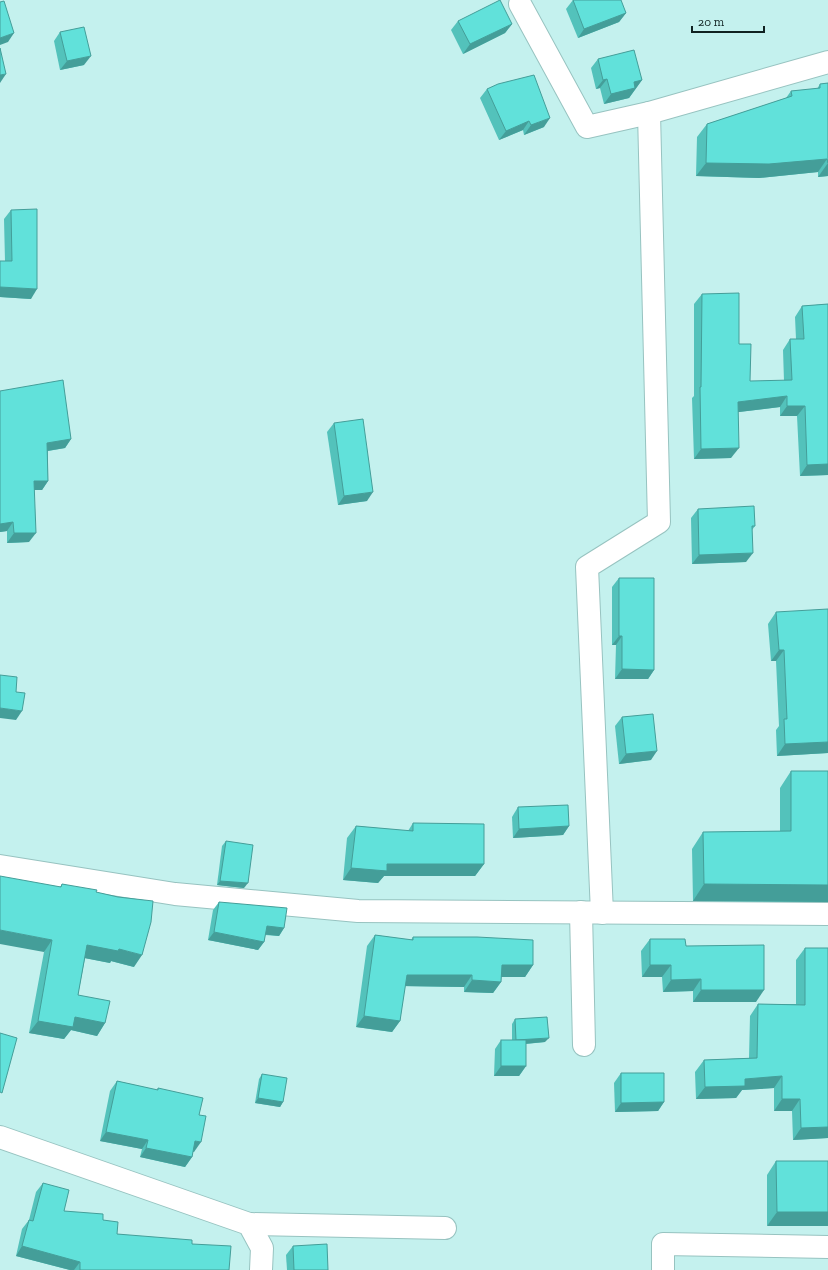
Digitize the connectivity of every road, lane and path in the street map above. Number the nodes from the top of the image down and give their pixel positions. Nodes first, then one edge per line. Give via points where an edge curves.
1 (520, 4) dead end
2 (828, 62) edge
3 (649, 113) junction
4 (0, 866) edge
5 (591, 912) junction
6 (828, 914) edge
7 (584, 1045) dead end
8 (0, 1137) edge
9 (249, 1224) junction
10 (445, 1228) dead end
11 (828, 1247) edge
12 (261, 1270) edge
13 (663, 1270) edge

1 - 3 street via 587,127
2 - 3 street
3 - 5 street via 659,522 587,567
4 - 5 street via 175,894 358,911
5 - 6 street
5 - 7 street
8 - 9 street
9 - 10 street
9 - 12 street via 262,1248
11 - 13 street via 663,1244

